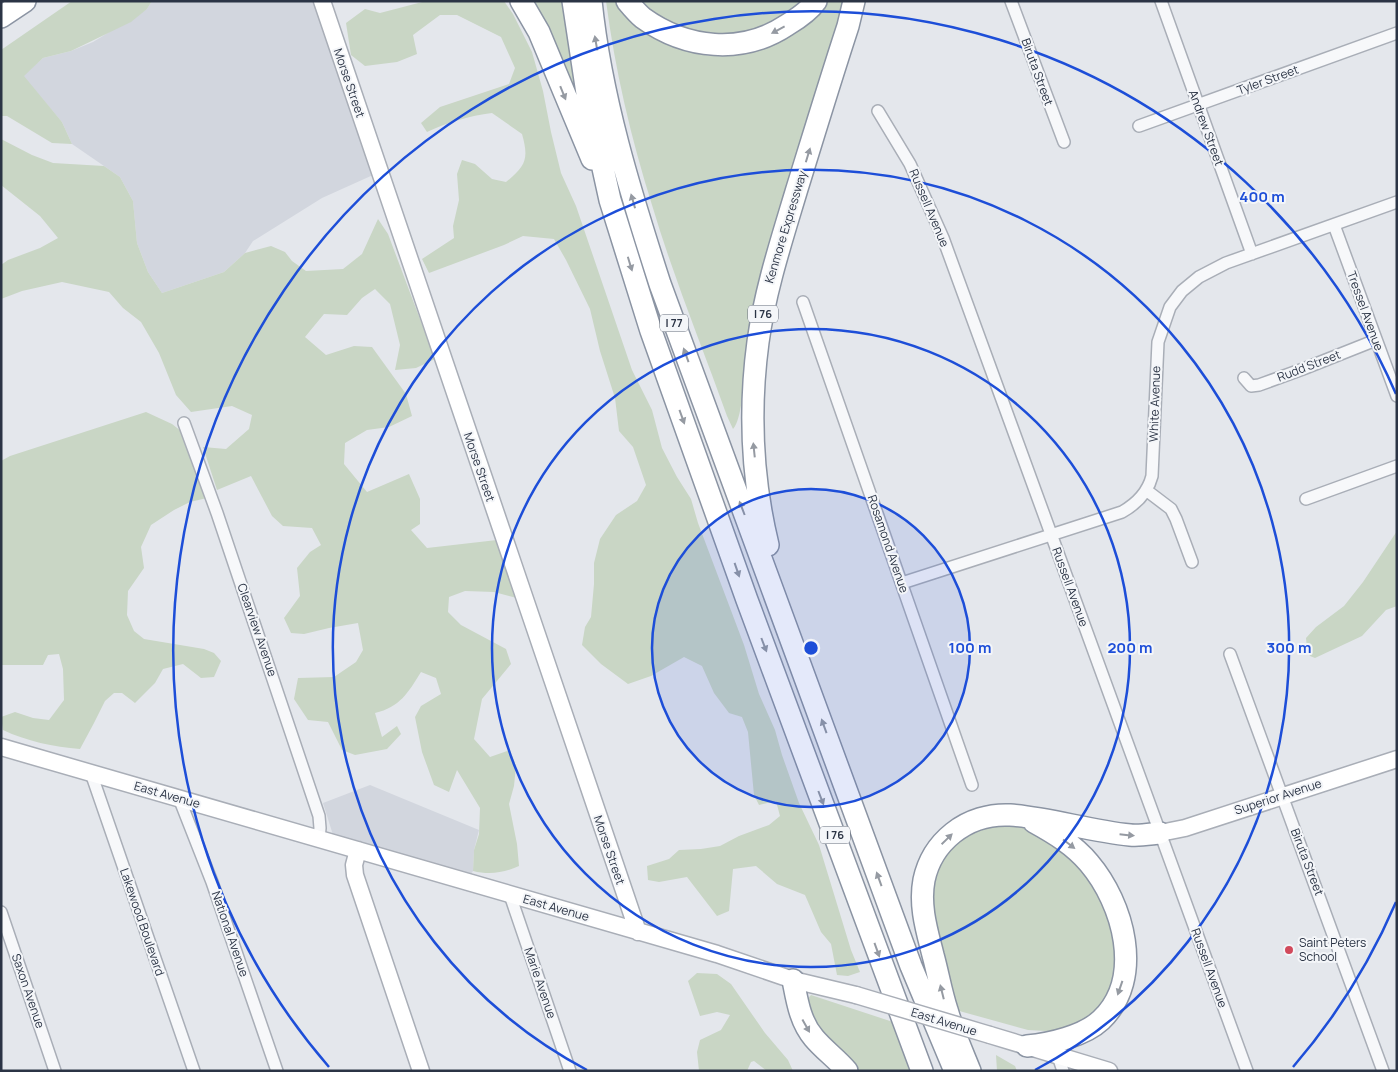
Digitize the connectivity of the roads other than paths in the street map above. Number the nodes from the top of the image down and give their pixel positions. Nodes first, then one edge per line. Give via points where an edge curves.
1 (25, 1) edge
2 (322, 1) edge
3 (521, 1) edge
4 (573, 1) edge
5 (591, 1) edge
6 (627, 1) edge
7 (816, 1) edge
8 (854, 1) edge
9 (1011, 1) edge
10 (1161, 1) edge
11 (1, 17) edge
12 (1397, 33) edge
13 (1198, 104) junction
14 (878, 111) dead end
15 (1139, 126) dead end
16 (1064, 142) dead end
17 (610, 200) junction
18 (1397, 202) edge
19 (1334, 225) junction
20 (1252, 254) junction
21 (804, 302) dead end
22 (1376, 340) junction
23 (1244, 378) dead end
24 (1397, 396) edge
25 (184, 422) dead end
26 (1397, 466) edge
27 (1146, 490) junction
28 (1306, 499) dead end
29 (1051, 535) junction
30 (1192, 562) dead end
31 (902, 583) junction
32 (790, 635) junction
33 (1230, 654) dead end
34 (1, 747) edge
35 (1397, 759) edge
36 (91, 773) junction
37 (972, 785) dead end
38 (1282, 795) junction
39 (179, 798) junction
40 (1028, 818) junction
41 (1160, 833) junction
42 (319, 839) junction
43 (358, 850) junction
44 (510, 895) junction
45 (1, 912) edge
46 (638, 932) junction
47 (792, 980) junction
48 (1026, 1046) junction
49 (1060, 1063) edge
50 (55, 1071) edge
51 (194, 1071) edge
52 (277, 1071) edge
53 (421, 1071) edge
54 (570, 1071) edge
55 (847, 1071) edge
56 (922, 1071) edge
57 (955, 1071) edge
58 (970, 1071) edge
59 (1109, 1071) edge
60 (1247, 1071) edge
61 (1383, 1071) edge

1 - 11 highway
2 - 46 street, Morse Street
3 -> 17 highway, I 76 via 542,40
4 - 17 highway via 588,100
32 -> 5 highway, I 77 via 666,302 634,203 613,126 595,40
7 -> 6 highway via 782,29 764,38 730,46 676,36 642,17
32 -> 8 highway, Kenmore Expressway / I 76 via 762,522 752,430 754,375 772,269
9 - 16 street, Biruta Street
10 - 13 street, Andrew Street
12 - 13 street, Tyler Street
13 - 15 street, Tyler Street
13 - 20 street, Andrew Street
14 - 29 street, Russell Avenue via 910,164 943,238
17 -> 56 highway, I 76 via 651,331 747,600
18 - 19 street, White Avenue
19 - 20 street, White Avenue
19 - 22 street, Tressel Avenue
20 - 27 street, White Avenue via 1199,277 1170,307 1158,342 1152,468
21 - 31 street, Rosamond Avenue
22 - 23 street, Rudd Street via 1259,385 1250,386
22 - 24 street, Tressel Avenue
25 - 42 street, Clearview Avenue via 319,816
26 - 28 street
27 - 29 street, White Avenue via 1136,503 1122,512
27 - 30 street via 1171,509
29 - 31 street, White Avenue
29 - 41 street, Russell Avenue
31 - 37 street, Rosamond Avenue
57 -> 32 highway, I 76 via 912,966
33 - 38 street, Biruta Street
34 - 36 street, East Avenue
35 - 38 street, Superior Avenue
36 - 39 street, East Avenue
36 - 51 street, Lakewood Boulevard
38 - 41 street, Superior Avenue via 1185,828
38 - 61 street, Biruta Street
39 - 42 street, East Avenue
39 - 52 street, National Avenue via 212,882
40 -> 41 highway via 1130,836
40 -> 48 highway via 1080,853 1105,884 1124,934 1125,963 1124,978 1116,1000 1095,1025 1076,1036
58 -> 40 highway via 947,1012 925,923 924,881 937,849 969,822 988,816
41 - 60 street, Russell Avenue
42 - 43 street, East Avenue
43 - 44 street, East Avenue
43 - 53 street via 355,875
44 - 46 street, East Avenue
44 - 54 street, Marie Avenue
45 - 50 street, Saxon Avenue
46 - 47 street, East Avenue
47 - 48 street, East Avenue, bridge via 856,995
47 -> 55 highway via 798,1006 813,1037
48 - 49 street, East Avenue
49 - 59 street, East Avenue

